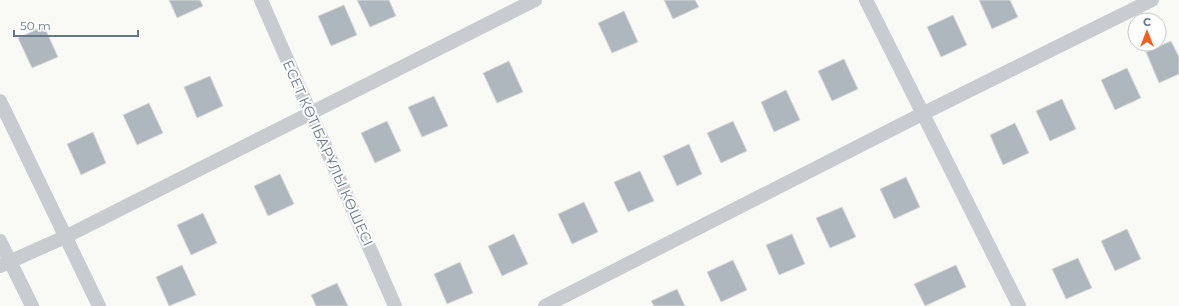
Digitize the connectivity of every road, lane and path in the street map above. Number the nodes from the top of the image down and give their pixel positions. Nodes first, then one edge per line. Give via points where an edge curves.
1 (261, 0) edge
2 (534, 0) edge
3 (866, 0) edge
4 (1152, 0) edge
5 (0, 101) edge
6 (311, 113) junction
7 (922, 114) junction
8 (65, 237) junction
9 (0, 241) edge
10 (5, 264) edge
11 (32, 306) edge
12 (99, 306) edge
13 (395, 306) edge
14 (545, 306) edge
15 (1018, 306) edge

1 - 6 street, ЕСЕТ КӨТІБАРҰЛЫ КӨШЕСІ
2 - 6 street
3 - 7 street
4 - 7 street
5 - 8 street
6 - 8 street
6 - 13 street, ЕСЕТ КӨТІБАРҰЛЫ КӨШЕСІ
7 - 14 street
7 - 15 street
8 - 10 street
8 - 12 street
9 - 10 street
10 - 11 street

